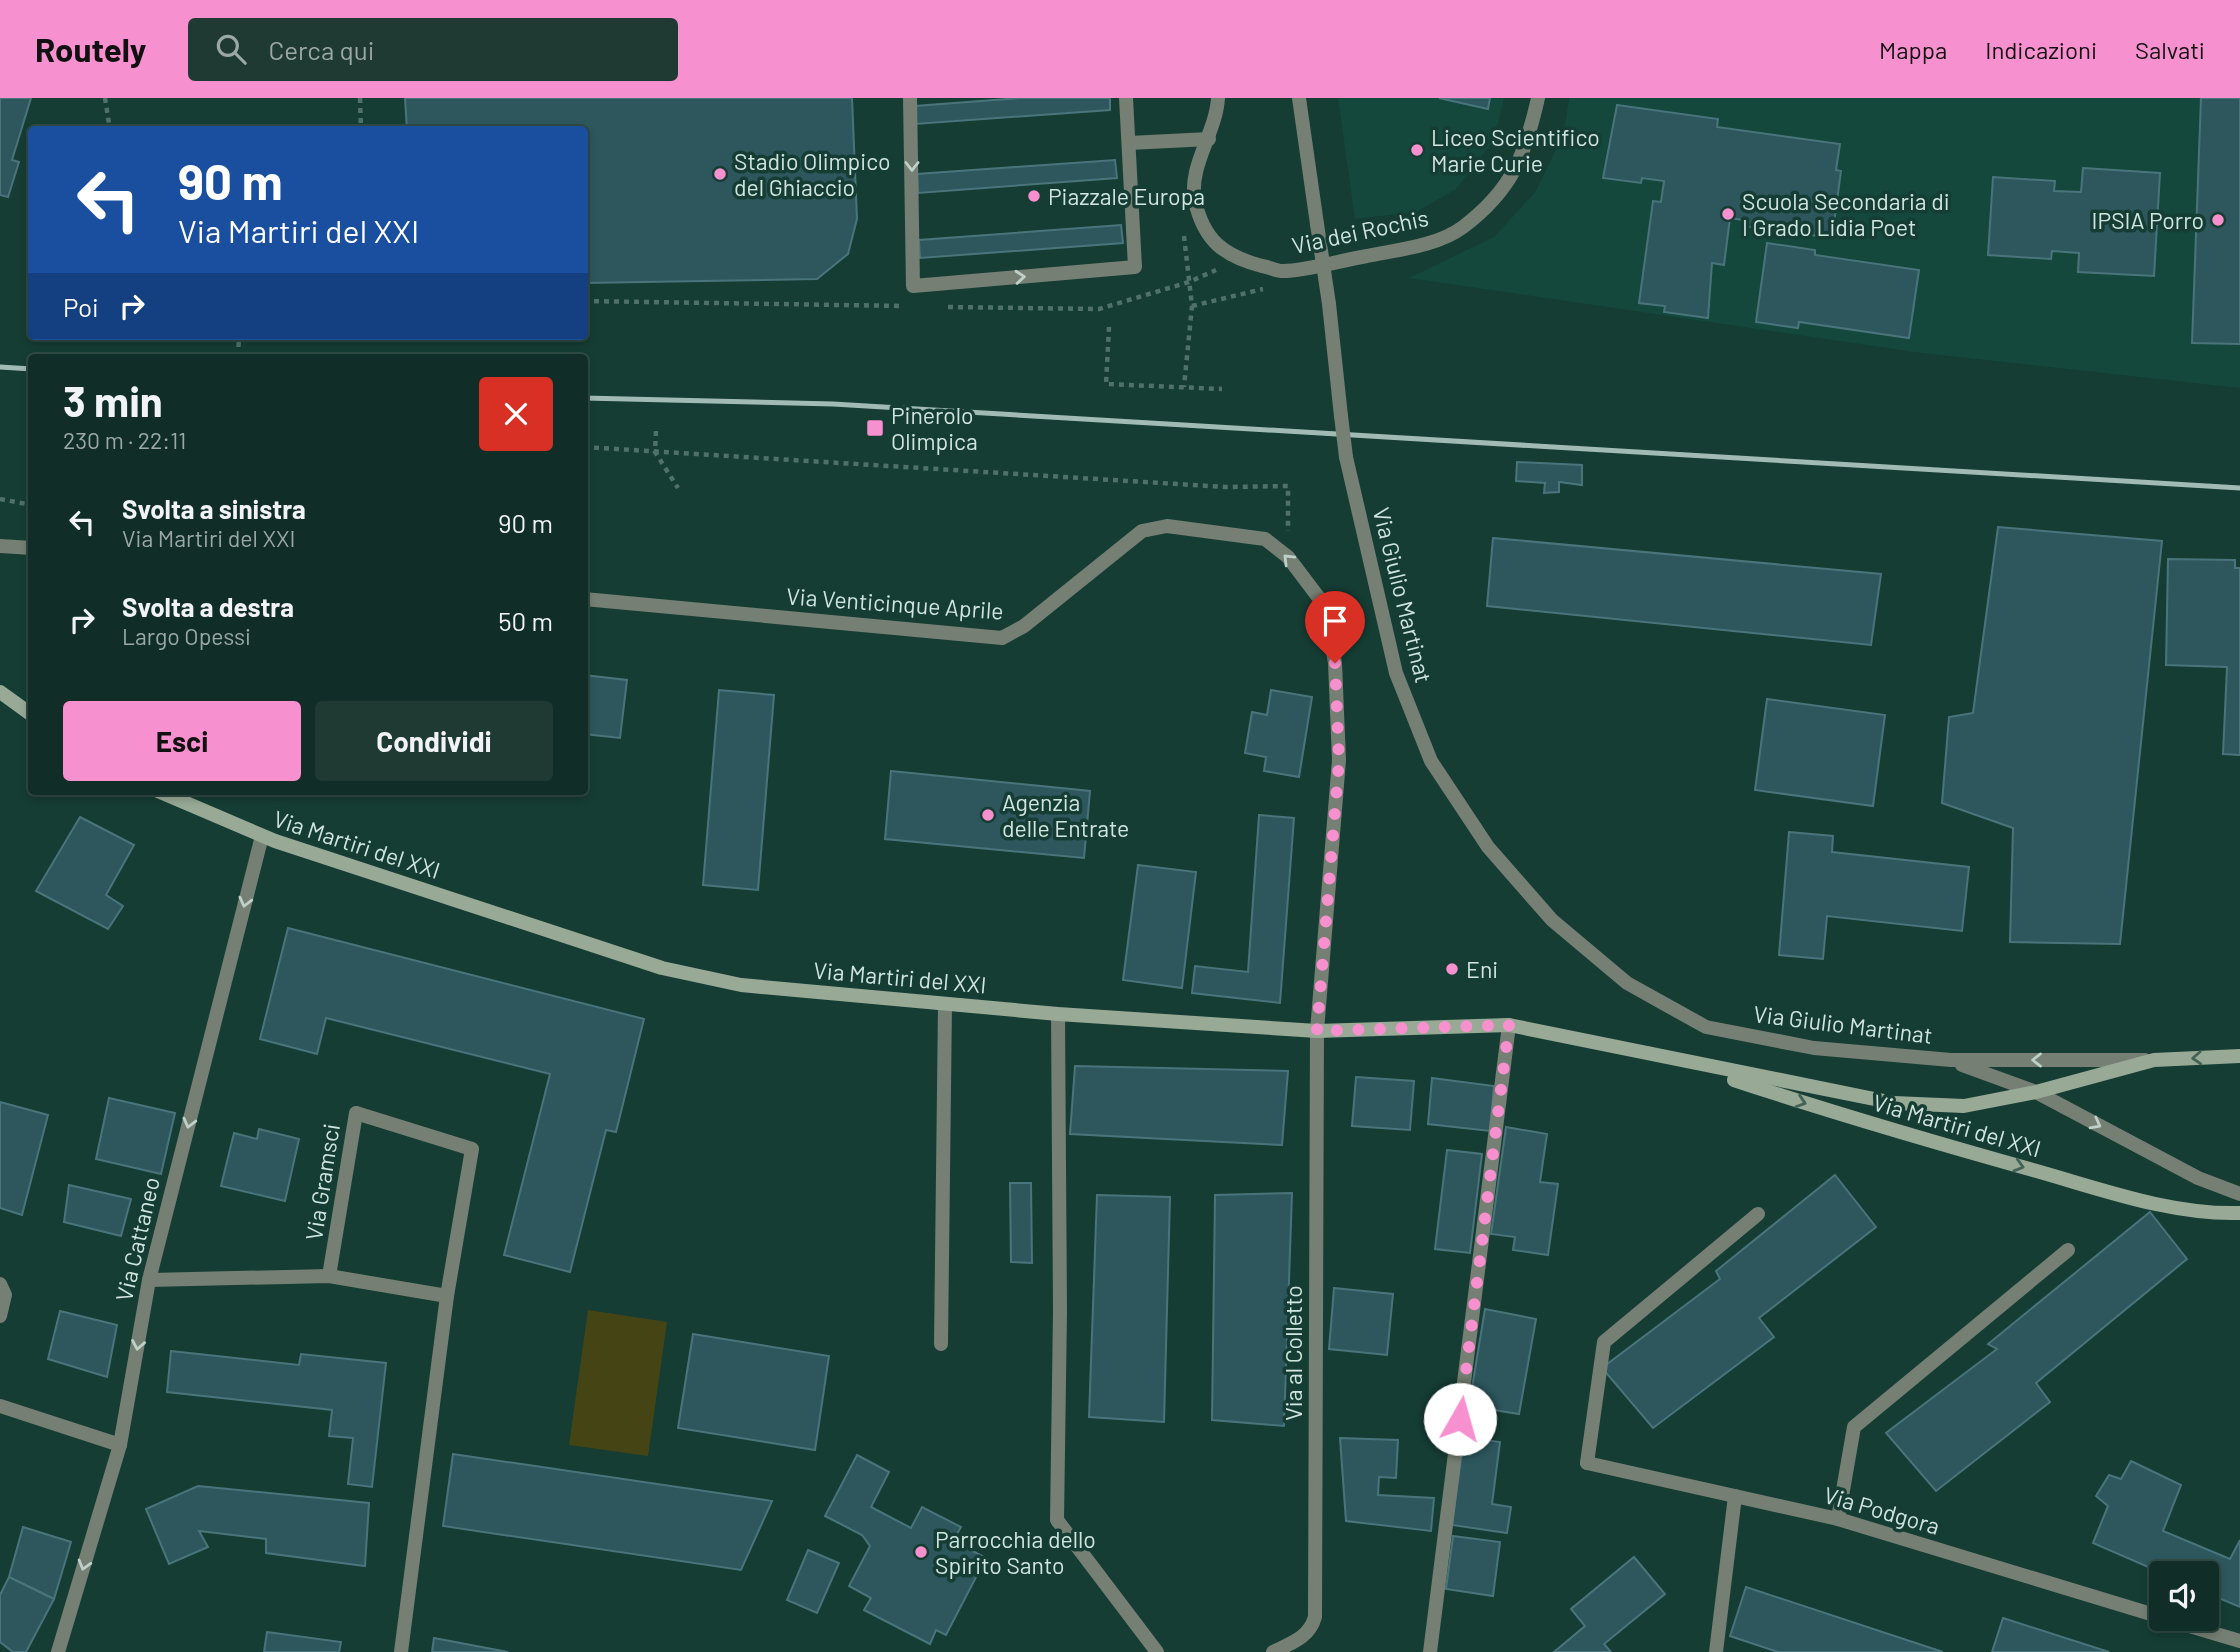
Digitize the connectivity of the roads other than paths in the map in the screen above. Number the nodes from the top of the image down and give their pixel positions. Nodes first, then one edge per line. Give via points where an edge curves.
1 (910, 98) edge
2 (1126, 98) edge
3 (1218, 98) edge
4 (1299, 98) edge
5 (1538, 98) edge
6 (1209, 139) junction
7 (1129, 143) junction
8 (1167, 526) joint
9 (0, 546) edge
10 (28, 548) edge
11 (588, 599) edge
12 (0, 692) edge
13 (0, 700) edge
14 (28, 712) edge
15 (28, 713) edge
16 (167, 795) edge
17 (261, 836) junction
18 (945, 1005) junction
19 (1058, 1014) junction
20 (1509, 1025) junction
21 (1317, 1031) junction
22 (2240, 1056) edge
23 (1666, 1058) junction
24 (1951, 1060) junction
25 (2154, 1060) junction
26 (2036, 1091) junction
27 (2240, 1194) edge
28 (2240, 1213) edge
29 (1758, 1214) dead end
30 (2068, 1250) dead end
31 (329, 1276) junction
32 (149, 1280) junction
33 (0, 1284) edge
34 (447, 1296) junction
35 (0, 1316) edge
36 (941, 1344) dead end
37 (0, 1406) edge
38 (120, 1445) junction
39 (1735, 1496) junction
40 (1838, 1519) junction
41 (2149, 1614) edge
42 (2205, 1631) edge
43 (2240, 1642) edge
44 (58, 1652) edge
45 (401, 1652) edge
46 (1157, 1652) edge
47 (1273, 1652) edge
48 (1430, 1652) edge
49 (1716, 1652) edge

1 -> 7 street via 913,286 1135,267
2 - 7 street
3 - 6 street
4 - 24 street, Via Giulio Martinat, bridge via 1346,457 1396,673 1431,761 1488,847 1552,920 1627,983 1706,1027 1814,1048
5 - 6 street, Via dei Rochis via 1527,148 1501,193 1461,229 1393,251 1283,271 1239,260 1212,243 1195,200 1195,176
6 - 7 street
8 - 11 street, Via Venticinque Aprile via 1142,531 1024,626 1002,638
21 -> 8 street, Via al Colletto via 1339,761 1335,663 1325,606 1288,557 1265,539
9 - 10 street
12 - 14 street
13 - 15 street
16 - 17 street, Via Martiri del XXI
17 - 18 street, Via Martiri del XXI via 662,968 741,985
17 -> 32 street, Via Cattaneo
18 - 19 street, Via Martiri del XXI
18 - 36 street
19 - 21 street, Via Martiri del XXI
19 - 46 street via 1057,1520
20 - 21 street, Via Martiri del XXI
20 - 23 street, Via Martiri del XXI
20 - 48 street
21 - 47 street, Via al Colletto via 1315,1617 1303,1637
22 -> 25 street, Via Martiri del XXI
23 - 26 street, Via Martiri del XXI via 1894,1103 1965,1106
23 -> 28 street, Via Martiri del XXI via 1856,1120 2116,1194 2203,1214
25 -> 24 street, Via Martiri del XXI
24 - 26 street
25 - 26 street, Via Martiri del XXI
26 -> 27 street via 2198,1178
29 - 39 street, Via Podgora via 1604,1342 1587,1463
30 - 40 street via 1854,1427
31 - 32 street
31 - 34 street
31 - 34 street, Via Gramsci via 356,1113 472,1149
32 -> 38 street, Via Cattaneo
33 - 35 street via 5,1295
34 - 45 street, Via Gramsci
37 - 38 street
38 -> 44 street, Via Cattaneo
39 - 40 street, Via Podgora
39 - 49 street
40 - 41 street, Via Podgora
42 - 43 street, Via Podgora

